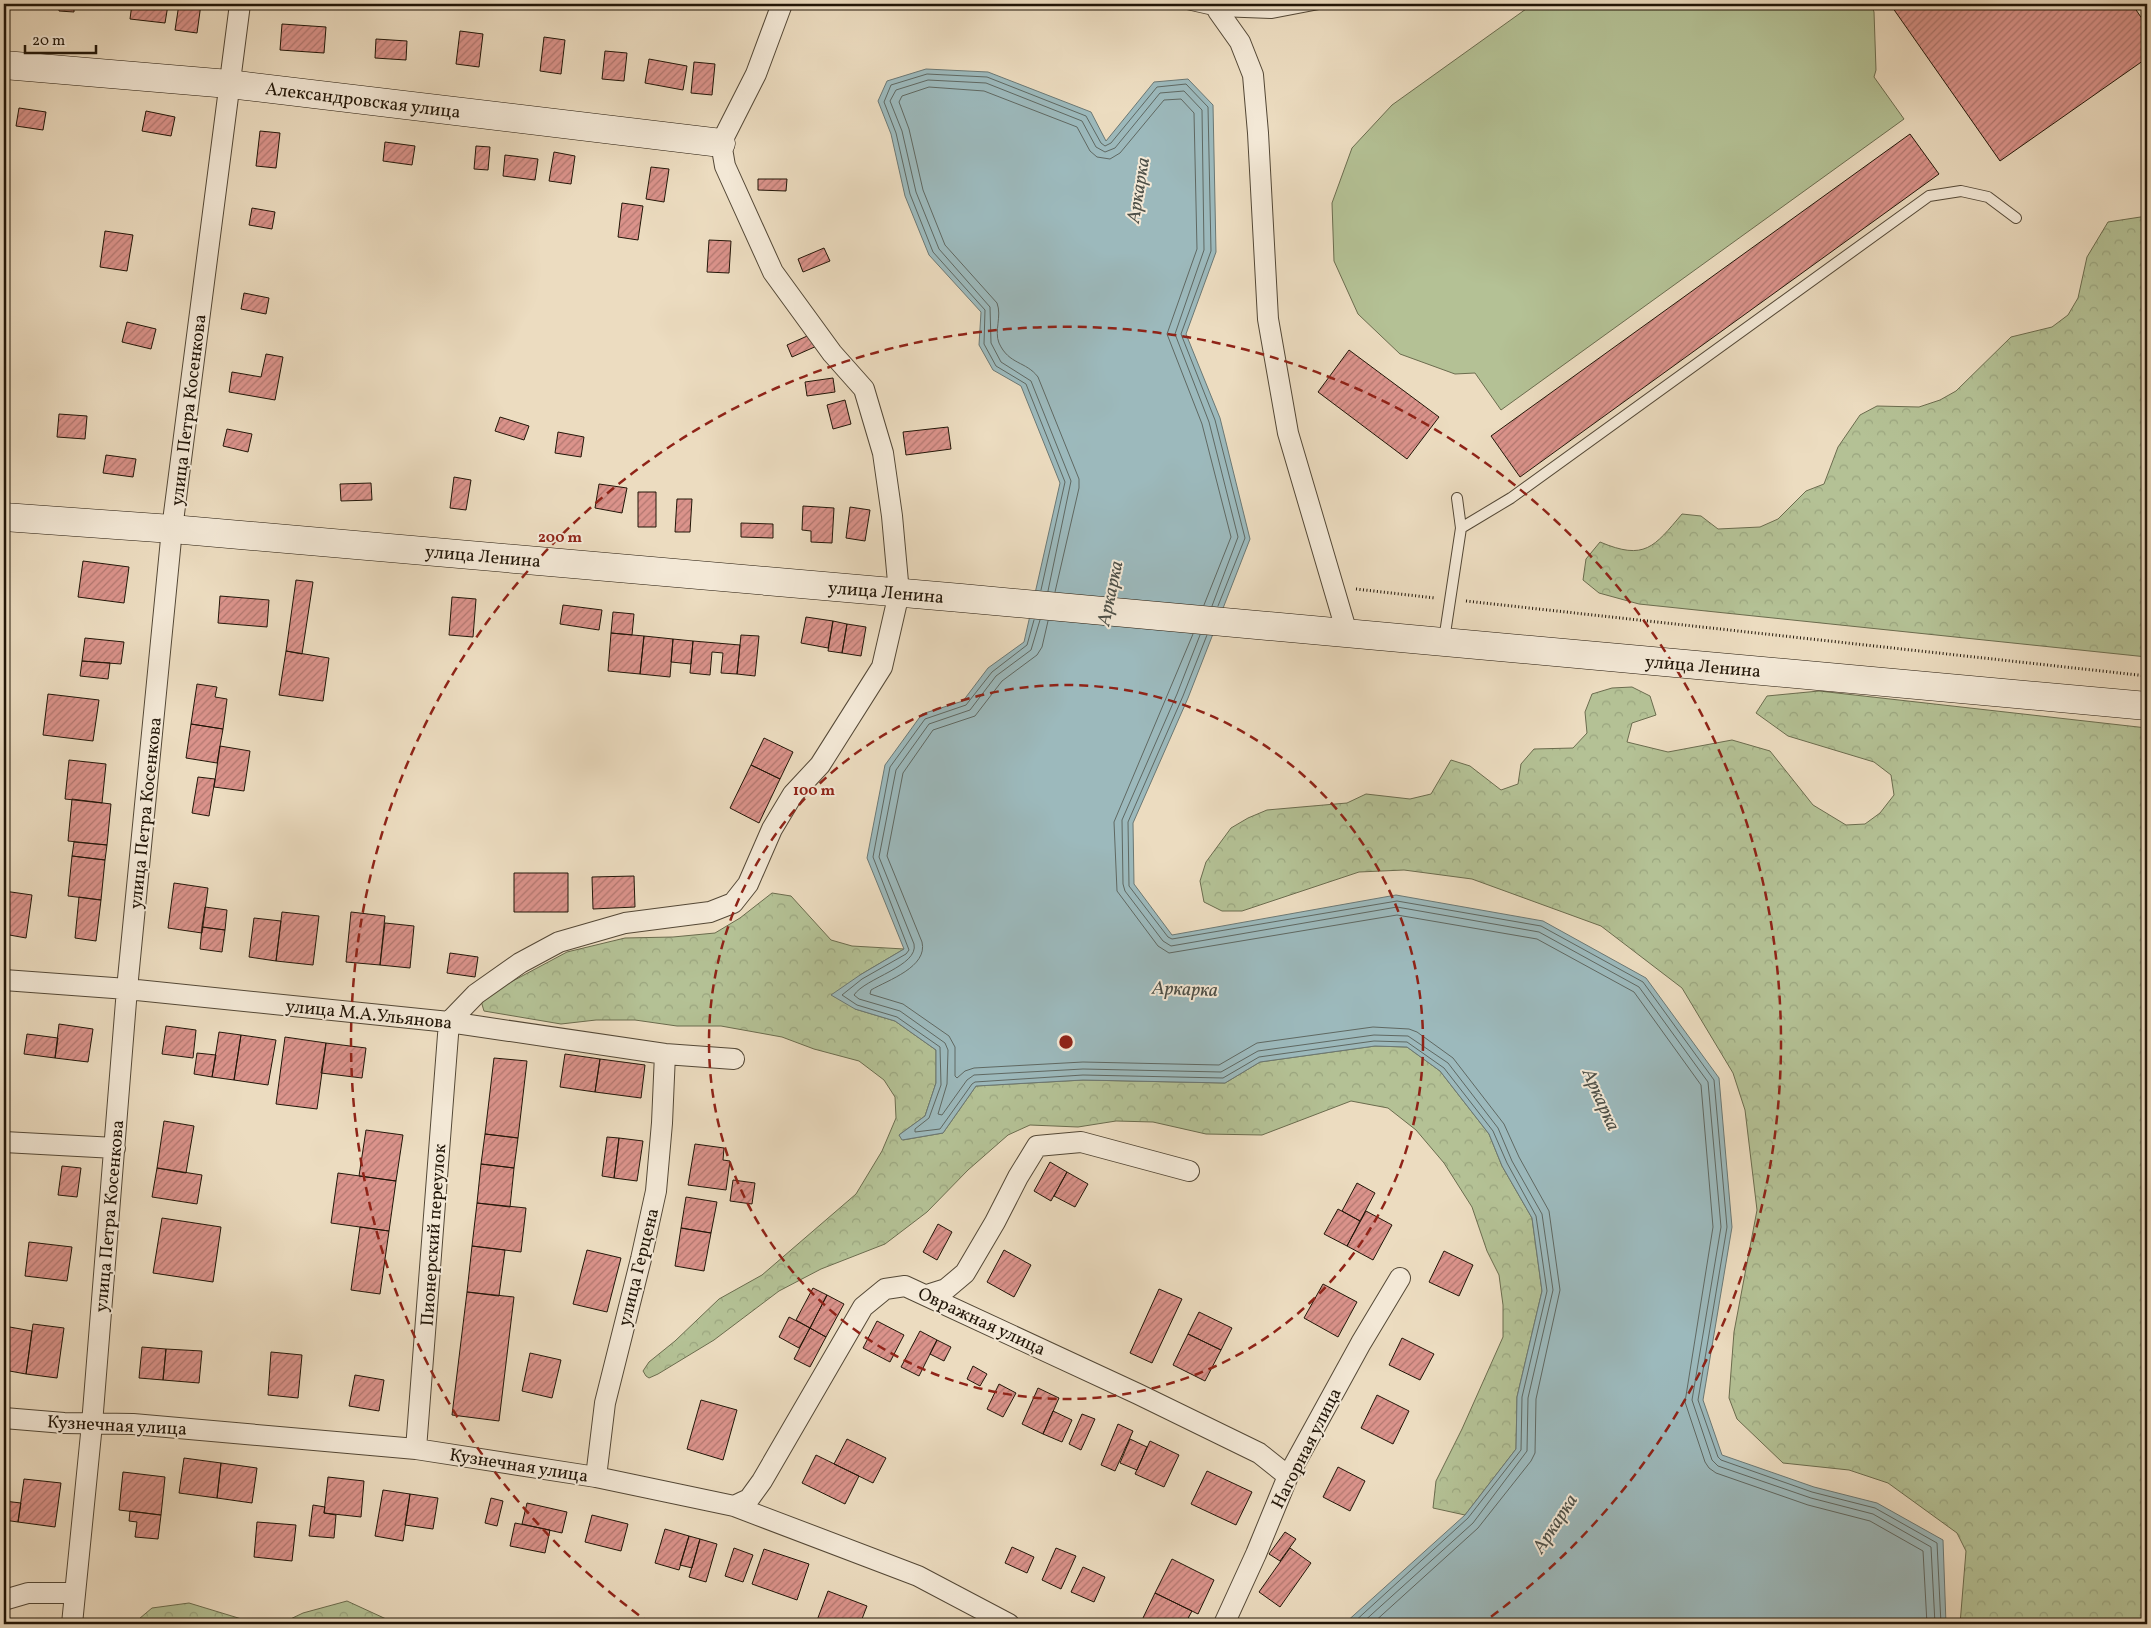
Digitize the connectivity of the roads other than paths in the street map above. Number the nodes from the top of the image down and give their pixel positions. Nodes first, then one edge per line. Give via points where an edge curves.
1 (240, 4) edge
2 (782, 4) edge
3 (1187, 4) edge
4 (1318, 4) edge
5 (1218, 11) junction
6 (4, 65) edge
7 (230, 84) junction
8 (721, 143) junction
9 (2016, 218) dead end
10 (1457, 498) dead end
11 (4, 517) edge
12 (1461, 528) junction
13 (172, 529) junction
14 (899, 593) junction
15 (1347, 633) junction
16 (1444, 642) junction
17 (2147, 706) edge
18 (4, 980) edge
19 (127, 989) junction
20 (449, 1022) junction
21 (665, 1054) junction
22 (734, 1059) dead end
23 (4, 1142) edge
24 (115, 1148) junction
25 (1189, 1171) dead end
26 (1400, 1278) dead end
27 (927, 1295) junction
28 (4, 1418) edge
29 (92, 1424) junction
30 (416, 1449) junction
31 (1288, 1476) junction
32 (596, 1477) junction
33 (734, 1506) junction
34 (74, 1593) junction
35 (4, 1600) edge
36 (72, 1624) edge
37 (1009, 1624) edge
38 (1224, 1624) edge

1 - 7 street, улица Петра Косенкова
2 - 8 street via 756,74
3 - 5 lane
4 - 5 lane via 1271,13
5 - 15 street via 1240,42 1253,75 1268,319 1288,433
6 - 7 main road, Александровская улица
7 - 8 main road, Александровская улица
7 - 13 street, улица Петра Косенкова
8 - 14 street via 725,166 773,272 832,353 864,389 883,453
9 - 12 lane via 1988,198 1961,191 1929,196 1511,498
10 - 12 lane
11 - 13 main road, улица Ленина
12 - 16 lane
13 - 14 main road, улица Ленина
13 - 19 street, улица Петра Косенкова
14 - 15 main road, улица Ленина
14 - 20 street via 882,667 820,765 793,794 772,829 748,884 732,903 710,912 624,923 559,942 520,963 476,994
15 - 16 main road, улица Ленина
16 - 17 main road, улица Ленина
18 - 19 street, улица М.А.Ульянова
19 - 20 street, улица М.А.Ульянова
19 - 24 street, улица Петра Косенкова
20 - 21 street, улица М.А.Ульянова
20 - 30 street, Пионерский переулок
21 - 22 street, улица М.А.Ульянова
21 - 32 street, улица Герцена via 656,1191 605,1402
23 - 24 street
24 - 29 street, улица Петра Косенкова
25 - 27 street via 1081,1142 1037,1146 965,1273 946,1289
26 - 31 street, Нагорная улица
27 - 31 street, Овражная улица via 1259,1453
27 - 33 street, Овражная улица via 905,1286 885,1289 862,1308 762,1481 749,1499
28 - 29 street, Кузнечная улица
29 - 30 street, Кузнечная улица via 220,1430
29 - 34 street, улица Петра Косенкова
30 - 32 street, Кузнечная улица
31 - 38 street, Нагорная улица
32 - 33 street, Кузнечная улица
33 - 37 street, Кузнечная улица via 918,1576
34 - 35 street via 28,1593
34 - 36 street, улица Петра Косенкова

